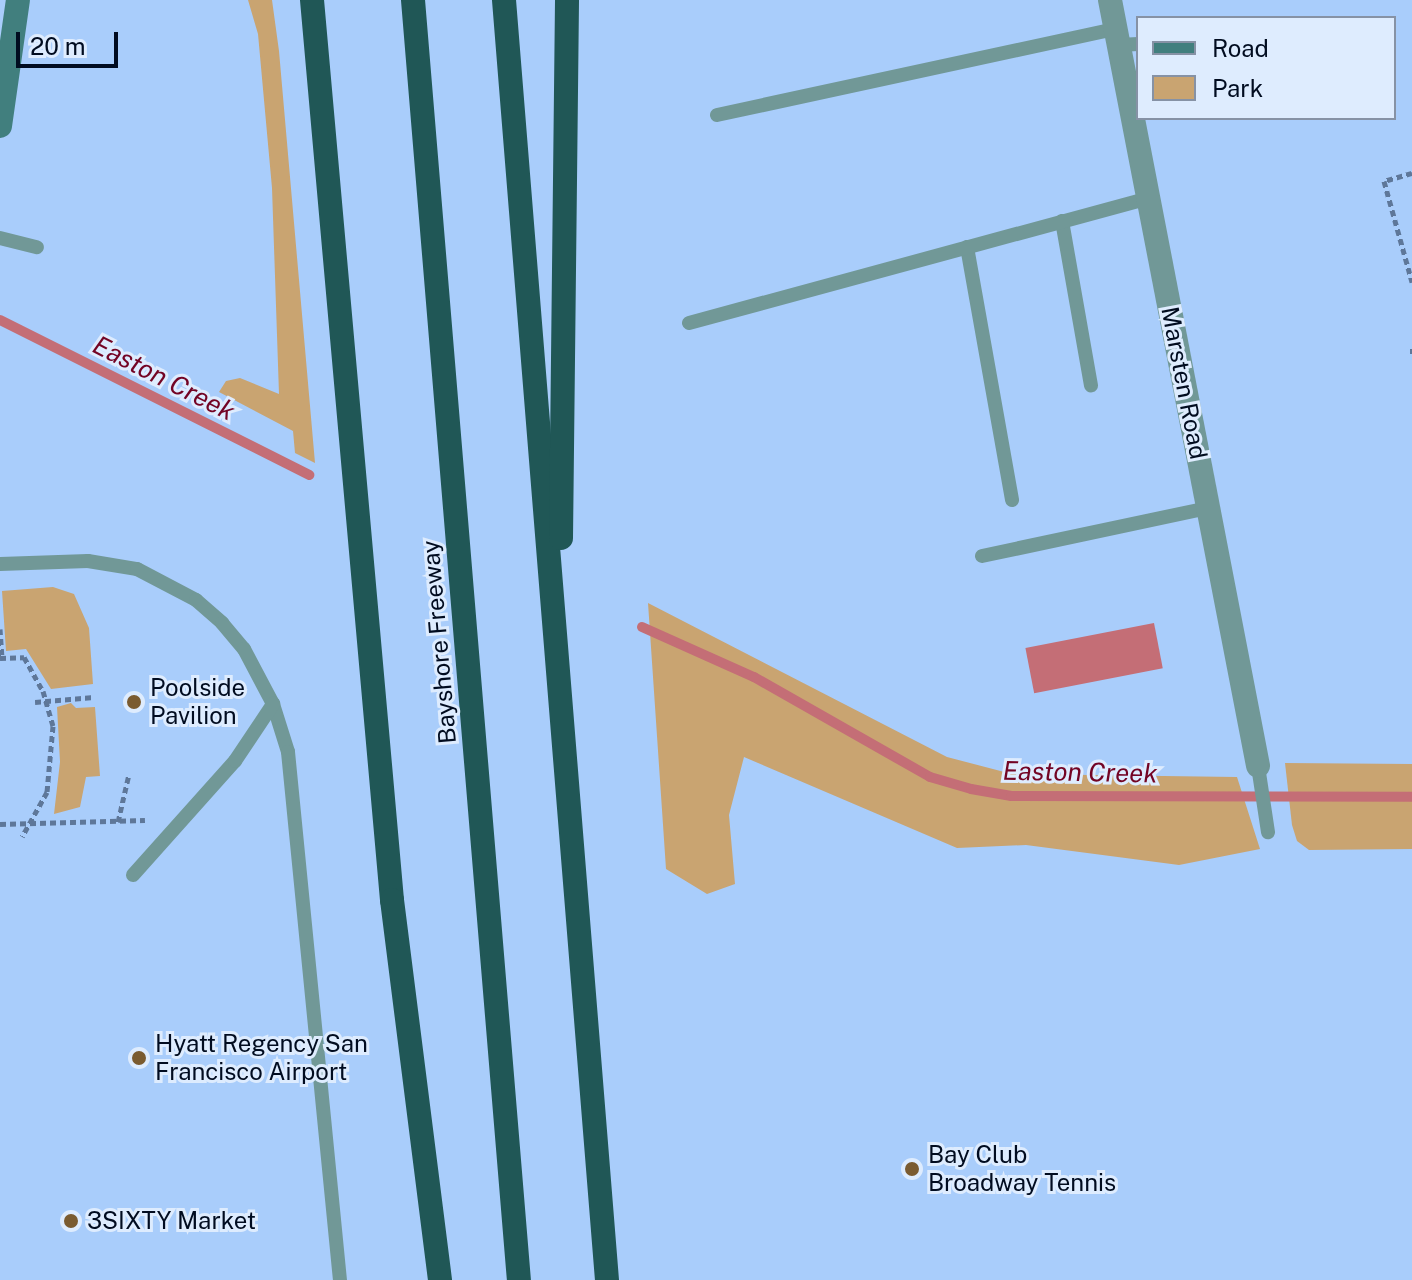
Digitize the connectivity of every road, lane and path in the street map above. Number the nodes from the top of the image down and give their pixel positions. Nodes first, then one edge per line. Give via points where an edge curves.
1 (18, 0) edge
2 (312, 0) edge
3 (413, 0) edge
4 (504, 0) edge
5 (567, 0) edge
6 (1110, 0) edge
7 (1124, 39) edge
8 (717, 115) dead end
9 (1136, 118) edge
10 (1136, 120) edge
11 (0, 126) edge
12 (1412, 173) edge
13 (1148, 198) junction
14 (1062, 221) junction
15 (0, 238) edge
16 (37, 247) dead end
17 (967, 247) junction
18 (1412, 282) edge
19 (689, 323) dead end
20 (1091, 385) dead end
21 (1012, 500) dead end
22 (1208, 508) junction
23 (982, 556) dead end
24 (0, 564) edge
25 (0, 629) edge
26 (1, 658) edge
27 (558, 676) junction
28 (94, 697) dead end
29 (46, 701) junction
30 (35, 702) dead end
31 (273, 704) junction
32 (1258, 766) joint
33 (129, 774) dead end
34 (145, 820) dead end
35 (118, 822) junction
36 (0, 824) edge
37 (29, 827) junction
38 (1268, 832) dead end
39 (22, 837) dead end
40 (133, 875) dead end
41 (340, 1280) edge
42 (440, 1280) edge
43 (519, 1280) edge
44 (607, 1280) edge

1 - 11 main road
2 - 42 highway via 390,885
3 - 43 highway, Bayshore Freeway
4 - 27 highway
5 - 27 highway via 570,80
6 - 7 street, Marsten Road
7 - 8 lane
7 - 9 street, Marsten Road
10 - 13 street, Marsten Road
12 - 18 path via 1384,181
13 - 14 lane
13 - 22 street, Marsten Road
14 - 17 lane
14 - 20 lane
15 - 16 lane
17 - 19 lane
17 - 21 lane
22 - 23 lane
22 - 32 street, Marsten Road
24 - 31 lane via 88,561 149,575 196,600 222,623 244,649
25 - 26 path
26 - 29 path via 24,657
27 - 44 highway
28 - 29 path
29 - 30 path
29 - 37 path via 53,766 44,803
31 - 40 lane via 235,761
31 - 41 lane via 288,752
32 - 38 lane
33 - 35 path
34 - 35 path
35 - 37 path
36 - 37 path
37 - 39 path

